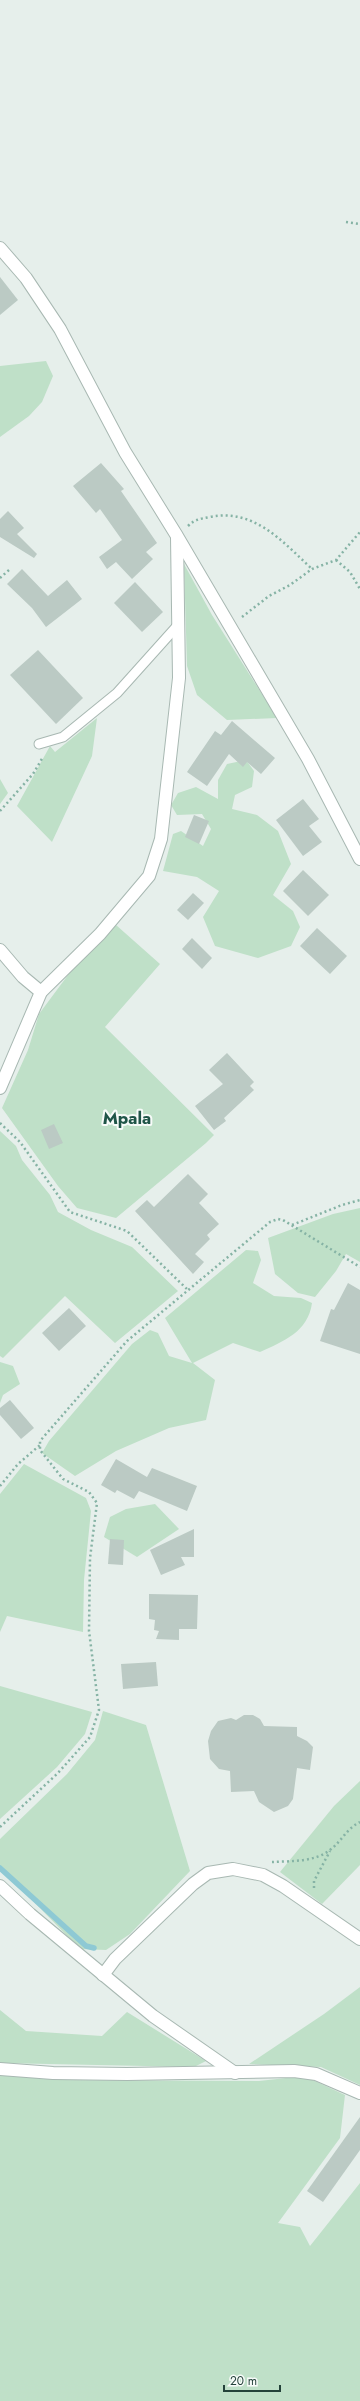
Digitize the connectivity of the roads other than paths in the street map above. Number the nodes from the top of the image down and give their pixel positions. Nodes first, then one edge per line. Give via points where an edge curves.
1 (0, 248) edge
2 (177, 536) junction
3 (178, 625) junction
4 (39, 744) dead end
5 (360, 859) edge
6 (0, 950) edge
7 (41, 992) junction
8 (0, 1088) edge
9 (0, 1886) edge
10 (360, 1939) edge
11 (103, 1975) junction
12 (0, 2069) edge
13 (235, 2073) junction
14 (360, 2093) edge

1 - 2 street via 26,278 60,329 125,452
2 - 3 street
2 - 5 street via 308,759
3 - 4 lane via 117,693 63,737
3 - 7 street via 179,678 162,832 149,876 100,934
6 - 7 street via 23,977
7 - 8 street
9 - 11 street
10 - 11 street via 283,1886 263,1875 233,1869 208,1873 193,1884 115,1960
11 - 13 street via 153,2016
12 - 13 street via 53,2073
13 - 14 street via 294,2071 316,2074

